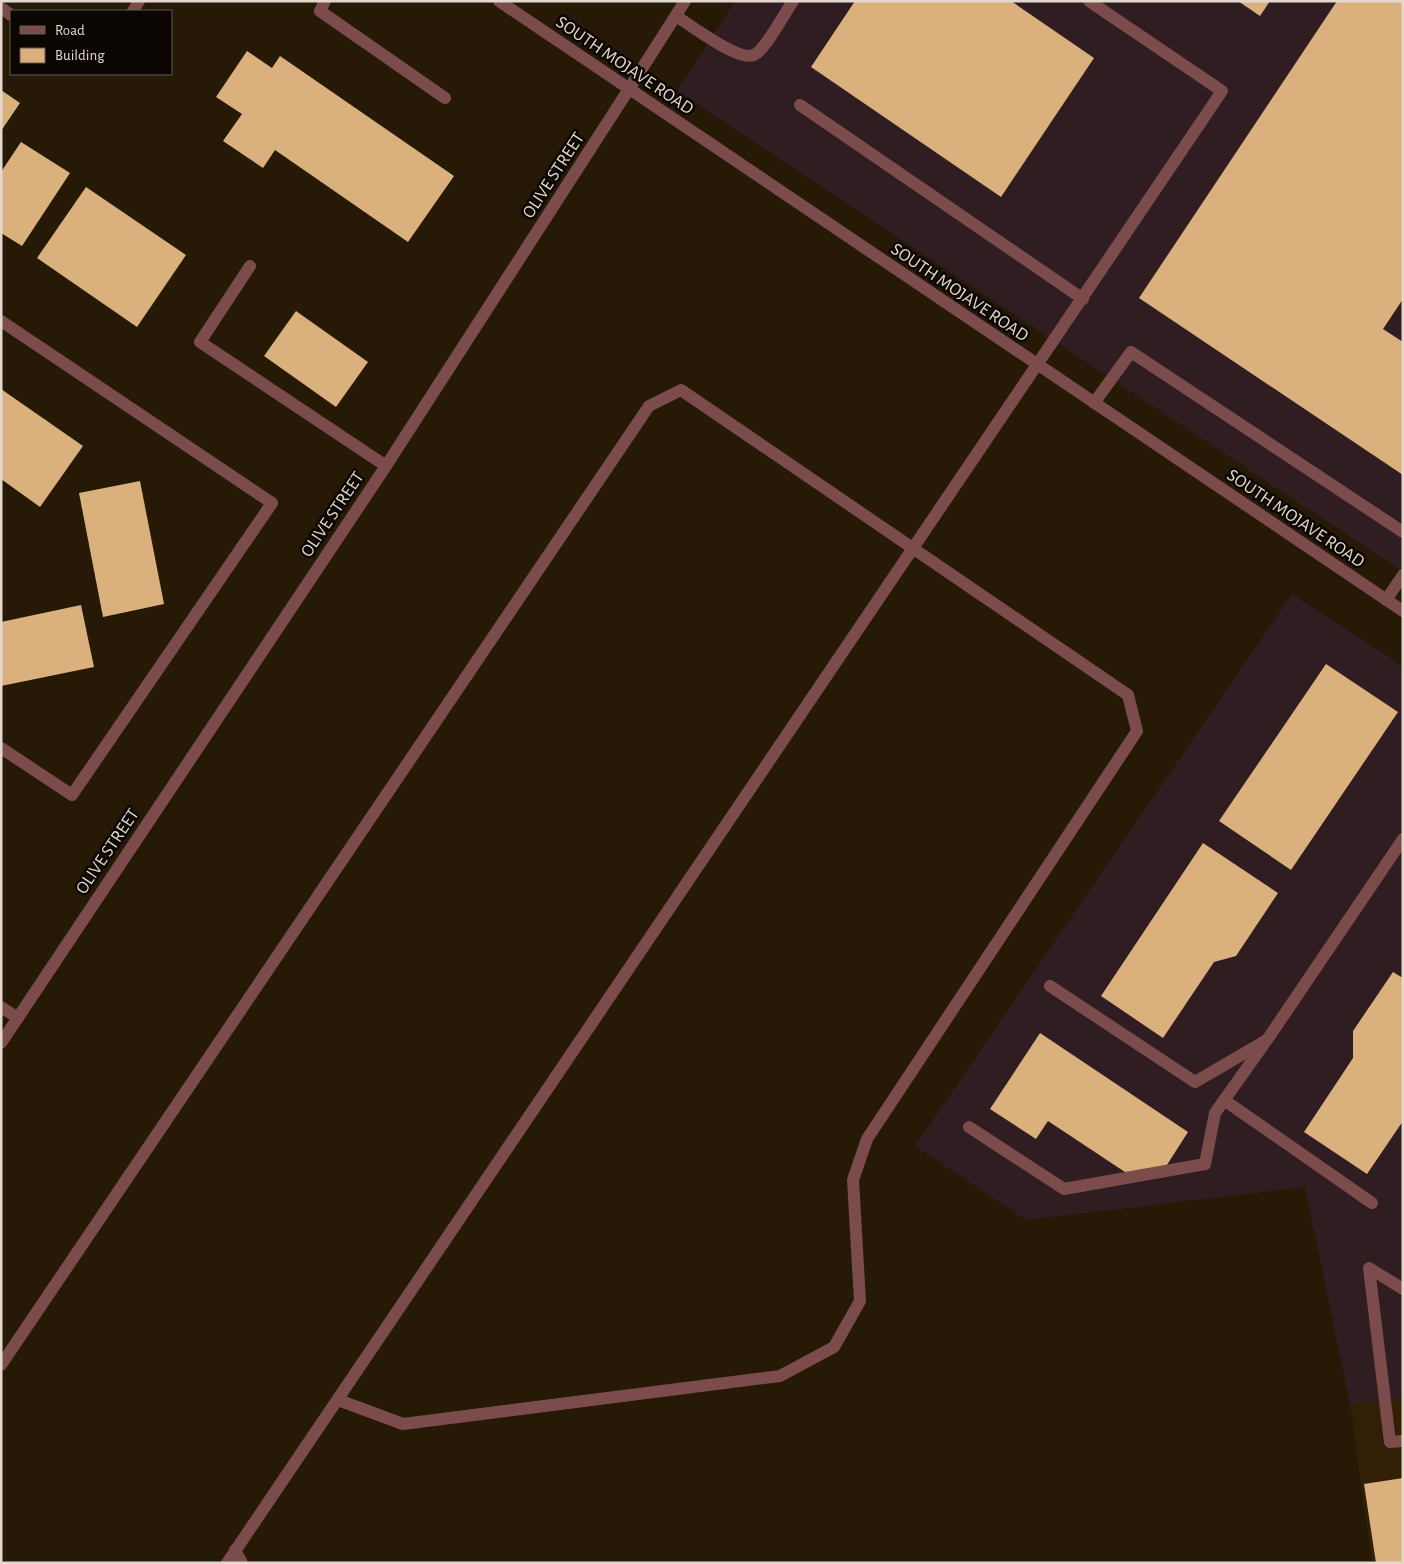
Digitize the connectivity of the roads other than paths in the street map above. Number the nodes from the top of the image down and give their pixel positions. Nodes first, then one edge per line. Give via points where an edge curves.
1 (325, 1) edge
2 (499, 1) edge
3 (685, 1) edge
4 (793, 1) edge
5 (1088, 1) edge
6 (676, 16) junction
7 (629, 89) junction
8 (445, 98) dead end
9 (800, 106) dead end
10 (250, 266) dead end
11 (1082, 299) junction
12 (1, 321) edge
13 (1038, 365) junction
14 (1094, 402) junction
15 (386, 466) junction
16 (1403, 532) edge
17 (914, 549) junction
18 (1403, 575) edge
19 (1386, 600) junction
20 (1403, 611) edge
21 (1, 748) edge
22 (1403, 839) edge
23 (1050, 986) dead end
24 (1, 1007) edge
25 (18, 1018) junction
26 (1267, 1040) junction
27 (1, 1043) edge
28 (1224, 1100) junction
29 (969, 1127) dead end
30 (1372, 1203) dead end
31 (1403, 1289) edge
32 (1, 1365) edge
33 (338, 1400) junction
34 (1403, 1441) edge
35 (235, 1550) junction
36 (227, 1563) edge
37 (242, 1563) edge

1 - 8 street via 320,11
2 - 7 street, SOUTH MOJAVE ROAD
3 - 6 street, OLIVE STREET
4 - 6 street via 760,51 750,56 737,54
5 - 11 street via 1222,91
6 - 7 street, OLIVE STREET
7 - 13 street, SOUTH MOJAVE ROAD
7 - 15 street, OLIVE STREET
9 - 11 street
10 - 15 street via 200,342
11 - 13 street
12 - 21 street via 272,503 72,795
13 - 14 street, SOUTH MOJAVE ROAD
13 - 17 street
14 - 16 street via 1131,352
14 - 19 street, SOUTH MOJAVE ROAD
15 - 25 street, OLIVE STREET
17 - 32 street via 682,390 649,406
17 - 33 street
17 - 33 street via 1128,695 1137,731 867,1139 853,1180 860,1301 834,1347 780,1376 403,1424
18 - 19 street
19 - 20 street, SOUTH MOJAVE ROAD
22 - 26 street
23 - 26 street via 1195,1082
24 - 25 street
25 - 27 street, OLIVE STREET
26 - 28 street
28 - 29 street via 1215,1113 1205,1164 1064,1189
28 - 30 street
31 - 34 street via 1369,1268 1390,1442
33 - 35 street
35 - 36 street
35 - 37 street

